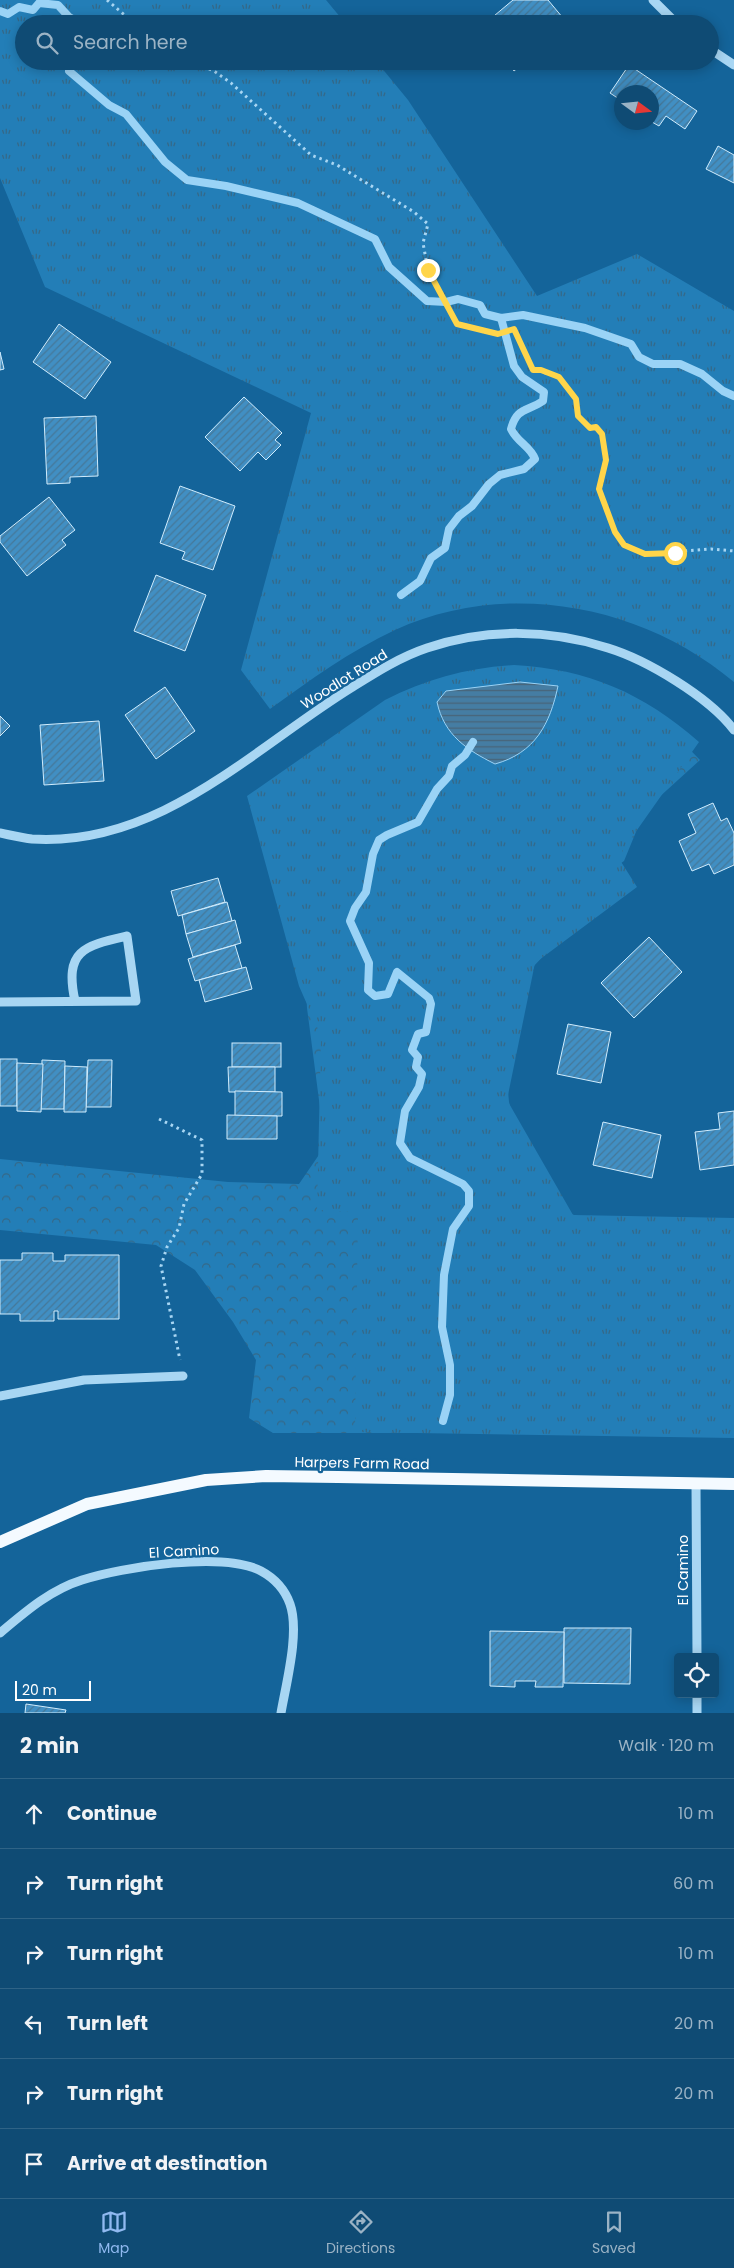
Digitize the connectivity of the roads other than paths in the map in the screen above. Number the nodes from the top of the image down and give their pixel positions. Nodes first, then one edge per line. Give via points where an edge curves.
1 (653, 0) edge
2 (668, 15) edge
3 (719, 55) edge
4 (734, 65) edge
5 (734, 730) edge
6 (0, 832) edge
7 (75, 1001) junction
8 (0, 1002) edge
9 (183, 1376) road end
10 (0, 1396) edge
11 (696, 1484) junction
12 (734, 1484) edge
13 (0, 1542) edge
14 (0, 1633) edge
15 (697, 1653) edge
16 (697, 1698) edge
17 (281, 1713) edge
18 (698, 1713) edge

1 - 2 street
3 - 4 street
5 - 6 street, Woodlot Road via 700,698 659,670 619,651 580,639 552,635 512,633 473,637 427,648 382,669 198,794 161,814 118,829 74,838 31,839
7 - 7 street via 136,1001 127,936 93,944 81,952 73,965 71,982
7 - 8 street
9 - 10 street via 84,1380
11 - 12 main road, Harpers Farm Road
11 - 13 main road, Harpers Farm Road via 311,1477 206,1480 88,1504
11 - 15 street, El Camino
14 - 17 street, El Camino via 39,1600 81,1580 167,1564 209,1561 240,1564 260,1570 279,1584 290,1605 293,1628
16 - 18 street

